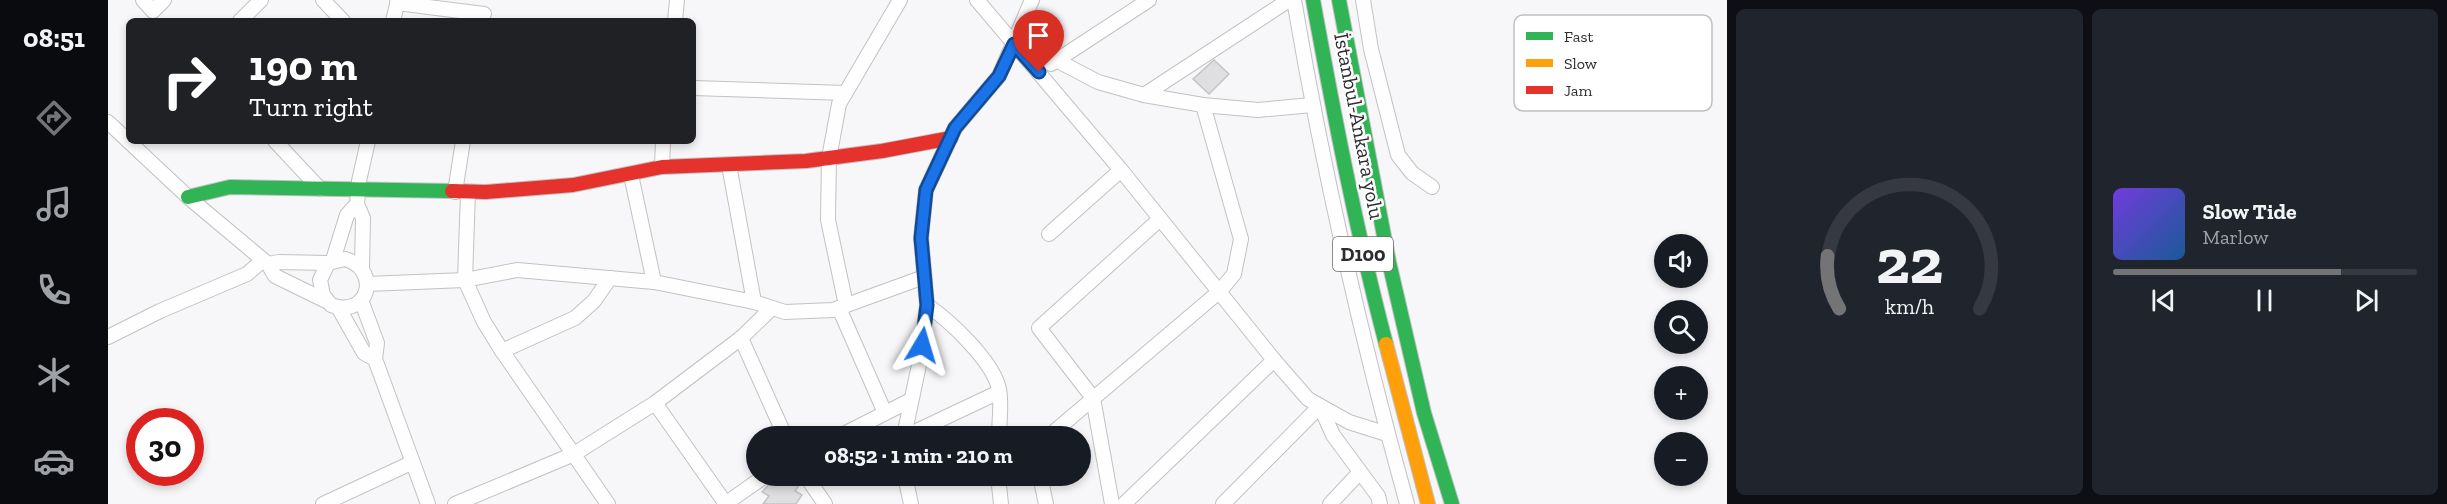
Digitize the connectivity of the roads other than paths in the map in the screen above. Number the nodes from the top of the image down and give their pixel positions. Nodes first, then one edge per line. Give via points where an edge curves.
1 (142, 0) edge
2 (164, 0) edge
3 (261, 0) edge
4 (323, 0) edge
5 (486, 0) edge
6 (677, 0) edge
7 (900, 0) edge
8 (976, 0) edge
9 (1032, 0) edge
10 (1149, 0) edge
11 (1289, 0) edge
12 (1294, 0) edge
13 (1313, 0) edge
14 (1339, 0) edge
15 (1363, 0) edge
16 (397, 2) edge
17 (157, 16) edge
18 (243, 18) edge
19 (340, 18) edge
20 (394, 18) edge
21 (484, 18) edge
22 (675, 18) edge
23 (1014, 44) junction
24 (1056, 60) junction
25 (1039, 72) junction
26 (696, 88) edge
27 (845, 93) junction
28 (1144, 95) junction
29 (1203, 105) junction
30 (1312, 105) junction
31 (108, 122) edge
32 (951, 138) junction
33 (126, 139) edge
34 (131, 144) edge
35 (278, 144) edge
36 (367, 144) edge
37 (463, 144) edge
38 (663, 144) edge
39 (829, 158) junction
40 (729, 165) junction
41 (662, 167) junction
42 (1121, 170) junction
43 (631, 175) junction
44 (1432, 187) dead end
45 (320, 189) junction
46 (461, 192) junction
47 (188, 197) junction
48 (357, 197) junction
49 (1160, 219) junction
50 (1049, 234) dead end
51 (265, 262) junction
52 (331, 262) junction
53 (362, 267) junction
54 (610, 278) junction
55 (924, 278) junction
56 (465, 280) junction
57 (654, 282) junction
58 (367, 284) junction
59 (1220, 291) junction
60 (361, 300) junction
61 (754, 302) junction
62 (332, 304) junction
63 (927, 305) junction
64 (843, 307) junction
65 (772, 308) junction
66 (108, 337) edge
67 (741, 338) junction
68 (502, 351) junction
69 (375, 359) junction
70 (1274, 360) junction
71 (999, 392) junction
72 (1093, 398) junction
73 (911, 400) junction
74 (655, 403) junction
75 (1320, 406) junction
76 (885, 413) junction
77 (780, 426) edge
78 (860, 426) edge
79 (907, 426) edge
80 (926, 426) edge
81 (999, 426) edge
82 (1061, 426) edge
83 (1388, 434) junction
84 (574, 454) junction
85 (411, 463) junction
86 (1360, 472) junction
87 (753, 486) edge
88 (813, 486) edge
89 (907, 486) edge
90 (999, 486) edge
91 (1042, 486) edge
92 (733, 502) edge
93 (323, 504) edge
94 (428, 504) edge
95 (455, 504) edge
96 (608, 504) edge
97 (825, 504) edge
98 (911, 504) edge
99 (1001, 504) edge
100 (1046, 504) edge
101 (1112, 504) edge
102 (1124, 504) edge
103 (1223, 504) edge
104 (1330, 504) edge
105 (1380, 504) edge
106 (1407, 504) edge
107 (1428, 504) edge
108 (1452, 504) edge

1 - 17 street
2 - 17 street
3 - 18 street
4 - 19 street
5 - 21 street
6 - 22 street
7 - 27 street
8 - 23 street
9 - 23 street
10 - 24 street
11 - 28 street
12 - 30 street
13 - 107 main road, İstanbul-Ankara yolu / D100 via 1366,267
14 - 108 main road, İstanbul-Ankara yolu / D100 via 1389,262 1424,413
15 - 44 street via 1398,155 1412,173
16 - 20 street
16 - 21 street
23 - 25 street
23 - 32 street via 999,76
24 - 25 street
24 - 28 street via 1098,82
25 - 42 street
26 - 27 street
27 - 39 street via 839,104
28 - 29 street
29 - 30 street via 1258,110
29 - 59 street via 1241,239 1234,274
30 - 83 street
31 - 33 street
32 - 39 main road
32 - 55 street via 926,190 921,238
34 - 47 street
35 - 45 street
36 - 48 street
37 - 46 street
38 - 41 street
39 - 40 main road
39 - 64 street via 828,220
40 - 41 main road
40 - 61 street
41 - 43 main road
42 - 49 street
42 - 50 street
43 - 46 main road via 573,185
43 - 57 street
45 - 47 main road via 230,187
45 - 48 main road
46 - 48 main road
46 - 56 street
47 - 51 street
48 - 52 street
48 - 53 street via 363,218
49 - 59 street
49 - 72 street via 1039,328
51 - 52 street
51 - 62 street via 275,276
51 - 66 street
52 - 53 street via 349,260
52 - 62 street via 320,287
53 - 58 street
54 - 56 street via 517,270
54 - 57 street
54 - 68 street via 594,301 575,318
55 - 63 street
55 - 64 street
56 - 58 street
56 - 68 street
57 - 61 street
58 - 60 street
59 - 70 street
59 - 72 street
60 - 62 street via 351,307
60 - 69 street via 377,343
61 - 65 street
62 - 69 street via 364,353
63 - 71 street via 947,318 985,361
63 - 73 street
64 - 65 street via 785,312
64 - 76 street
65 - 67 street
67 - 74 street
67 - 77 street
68 - 84 street
69 - 85 street
70 - 75 street via 1308,399
70 - 102 street
71 - 80 street
71 - 81 street
72 - 82 street
72 - 101 street
73 - 76 street
73 - 79 street
74 - 84 street
74 - 92 street
75 - 83 street via 1349,422
75 - 86 street via 1333,435
75 - 103 street
76 - 78 street
83 - 106 street
84 - 95 street
84 - 96 street
85 - 93 street
85 - 94 street
86 - 104 street
86 - 105 street
87 - 92 street
88 - 97 street
89 - 98 street
90 - 99 street
91 - 100 street

